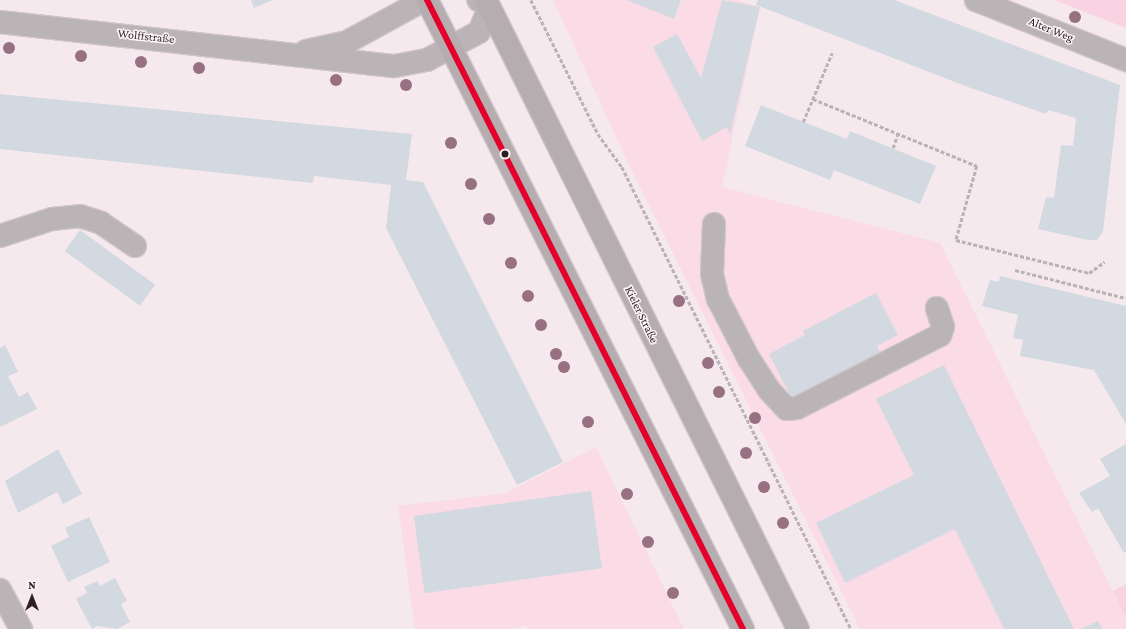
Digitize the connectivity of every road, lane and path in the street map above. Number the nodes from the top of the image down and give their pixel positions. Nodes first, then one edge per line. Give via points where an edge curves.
1 (426, 0) edge
2 (531, 0) edge
3 (976, 0) edge
4 (483, 1) edge
5 (0, 22) edge
6 (452, 49) junction
7 (291, 53) junction
8 (832, 53) dead end
9 (1126, 60) edge
10 (813, 99) junction
11 (803, 122) dead end
12 (898, 133) junction
13 (893, 148) dead end
14 (714, 224) dead end
15 (0, 236) edge
16 (135, 246) dead end
17 (1104, 262) dead end
18 (1015, 270) dead end
19 (1126, 298) edge
20 (937, 308) dead end
21 (0, 590) edge
22 (21, 629) edge
23 (743, 629) edge
24 (798, 629) edge
25 (851, 629) edge

1 - 6 main road
1 - 7 street, Wolffstraße via 347,42
2 - 25 path via 598,134 622,167
3 - 9 street, Alter Weg
4 - 6 street, Wolffstraße via 486,22 478,32
4 - 24 main road, Kieler Straße
5 - 7 street, Wolffstraße
6 - 7 street, Wolffstraße via 411,64 383,66
6 - 23 main road
8 - 10 path
10 - 11 path
10 - 12 path
12 - 13 path
12 - 17 path via 977,166 956,240 1089,273
14 - 20 street via 712,274 718,299 768,390 787,409 797,408 940,335 943,327
15 - 16 street via 52,219 80,216 101,223
18 - 19 path
21 - 22 street

